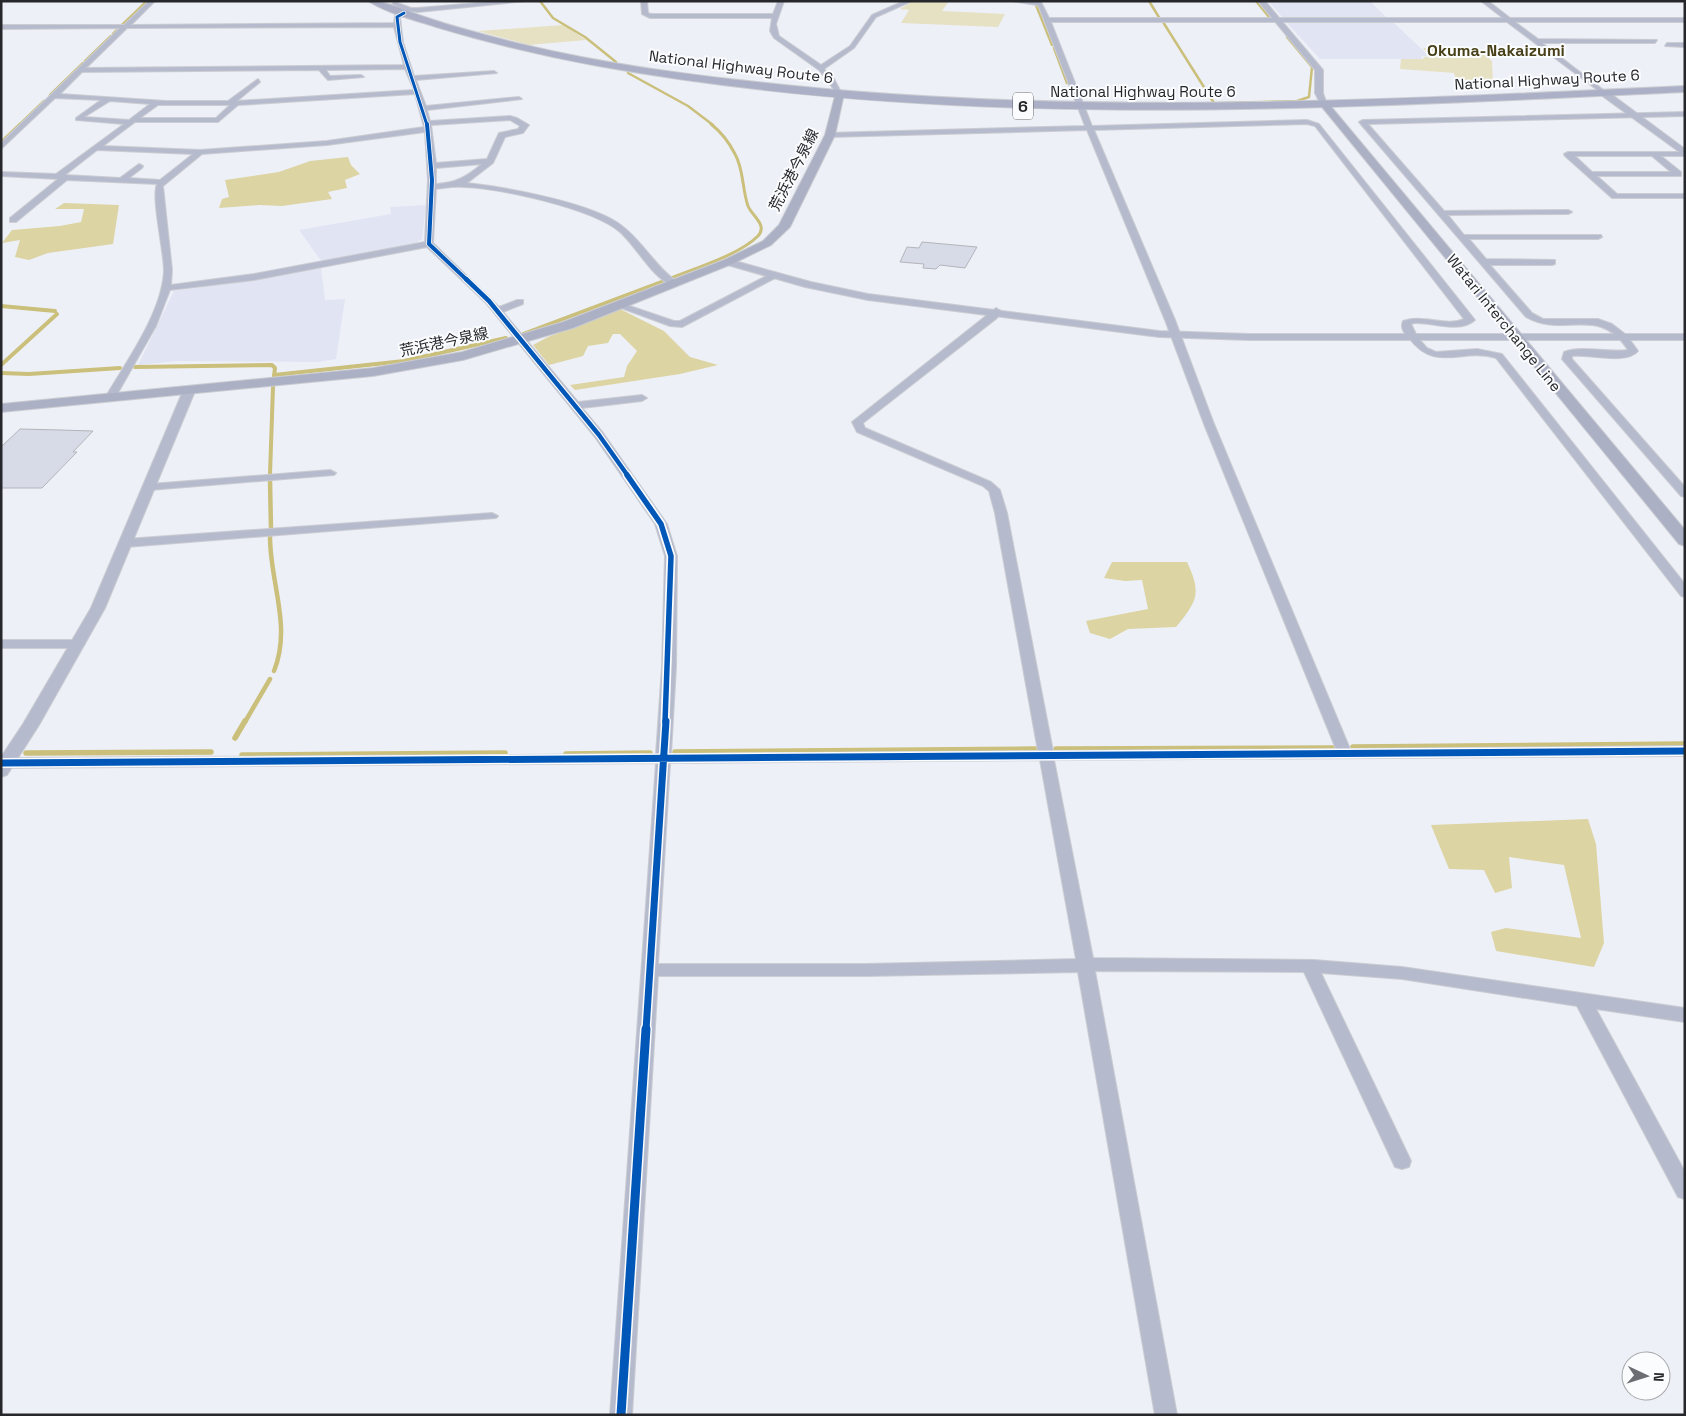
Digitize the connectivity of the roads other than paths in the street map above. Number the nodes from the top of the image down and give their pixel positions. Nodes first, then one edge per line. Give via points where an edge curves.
1 (152, 1) edge
2 (372, 1) edge
3 (523, 1) edge
4 (644, 1) edge
5 (781, 1) edge
6 (909, 1) edge
7 (1015, 1) edge
8 (1261, 1) edge
9 (1484, 1) edge
10 (1040, 2) edge
11 (395, 5) edge
12 (404, 13) junction
13 (777, 16) junction
14 (1047, 20) junction
15 (1278, 20) junction
16 (1509, 20) junction
17 (1685, 20) edge
18 (1655, 24) junction
19 (398, 25) junction
20 (125, 26) junction
21 (1, 27) edge
22 (1667, 27) dead end
23 (1536, 41) junction
24 (1655, 41) dead end
25 (1667, 45) dead end
26 (1685, 45) edge
27 (821, 68) junction
28 (80, 70) junction
29 (324, 72) junction
30 (411, 73) junction
31 (494, 73) dead end
32 (292, 75) dead end
33 (384, 76) dead end
34 (366, 77) dead end
35 (258, 81) dead end
36 (1685, 89) edge
37 (418, 92) junction
38 (1604, 93) junction
39 (839, 94) junction
40 (54, 96) junction
41 (112, 98) junction
42 (519, 100) dead end
43 (156, 102) junction
44 (233, 103) junction
45 (1325, 105) junction
46 (1081, 107) junction
47 (423, 108) junction
48 (1685, 114) edge
49 (1635, 116) junction
50 (132, 121) junction
51 (428, 126) junction
52 (1090, 128) junction
53 (830, 135) junction
54 (1, 147) edge
55 (96, 148) junction
56 (200, 152) junction
57 (1654, 154) junction
58 (1685, 154) edge
59 (490, 161) junction
60 (139, 166) dead end
61 (431, 166) junction
62 (1, 174) edge
63 (1590, 174) junction
64 (60, 178) junction
65 (120, 181) junction
66 (162, 182) junction
67 (458, 184) junction
68 (434, 187) junction
69 (1685, 196) edge
70 (1503, 204) dead end
71 (1562, 206) dead end
72 (1568, 212) junction
73 (1443, 213) junction
74 (1510, 213) junction
75 (13, 220) dead end
76 (1576, 220) dead end
77 (1464, 237) junction
78 (1598, 237) dead end
79 (428, 244) junction
80 (728, 262) junction
81 (1484, 262) junction
82 (1552, 262) dead end
83 (774, 275) junction
84 (673, 283) junction
85 (166, 288) junction
86 (520, 302) dead end
87 (618, 305) junction
88 (996, 311) junction
89 (496, 312) junction
90 (1175, 335) junction
91 (1412, 337) junction
92 (1516, 337) junction
93 (1622, 337) junction
94 (1685, 337) edge
95 (520, 341) junction
96 (189, 391) junction
97 (110, 398) junction
98 (642, 398) dead end
99 (574, 406) junction
100 (1, 408) edge
101 (330, 473) dead end
102 (150, 487) junction
103 (1685, 494) edge
104 (492, 516) dead end
105 (1685, 541) edge
106 (126, 543) junction
107 (1685, 593) edge
108 (1, 644) edge
109 (78, 644) junction
110 (1685, 752) edge
111 (1344, 753) junction
112 (1046, 756) junction
113 (663, 758) junction
114 (3, 766) edge
115 (1084, 966) junction
116 (1308, 966) junction
117 (651, 970) junction
118 (1583, 1000) junction
119 (1685, 1015) edge
120 (1402, 1160) dead end
121 (1685, 1191) edge
122 (621, 1415) edge
123 (1166, 1415) edge

1 - 20 street
2 - 11 highway, National Highway Route 6 / 6
3 - 11 street via 418,10
4 - 13 street via 646,14 650,16
5 - 13 street
6 - 27 street via 874,16 852,47
7 - 10 street
8 - 15 street
9 - 16 street
10 - 14 street
11 - 12 highway, National Highway Route 6 / 6
12 - 19 street via 397,17
12 - 39 highway, National Highway Route 6 / 6 via 499,41 626,68
13 - 27 street via 772,28 778,38
14 - 15 street
14 - 46 street
15 - 16 street
15 - 45 street via 1319,70 1320,100
16 - 18 street via 1643,20
16 - 23 street
17 - 18 street
18 - 22 street
19 - 20 street
19 - 30 street via 401,46
20 - 21 street
20 - 28 street
23 - 24 street
23 - 38 street
25 - 26 street
27 - 39 street
28 - 29 street
28 - 40 street
29 - 30 street
29 - 32 street
29 - 34 street via 332,79
30 - 31 street
30 - 33 street
30 - 37 street
35 - 44 street
36 - 38 highway, National Highway Route 6 / 6
37 - 44 street via 285,103
37 - 47 street
38 - 45 highway, National Highway Route 6 / 6
38 - 49 street
39 - 46 highway, National Highway Route 6 / 6
39 - 53 main road, 荒浜港今泉線
40 - 41 street
40 - 54 street
41 - 43 street
41 - 50 street via 78,118
42 - 47 street
43 - 44 street
43 - 50 street
44 - 50 street via 218,120
45 - 46 highway, National Highway Route 6 / 6
45 - 92 main road, Watari Interchange Line
46 - 52 street
47 - 51 street
48 - 49 street
49 - 58 street
49 - 73 street via 1363,122
50 - 55 street
51 - 56 street via 327,143
51 - 59 street via 510,118 524,125 520,131 502,135
51 - 61 street
52 - 53 street
52 - 90 street
52 - 91 street via 1307,122 1317,125 1470,320 1457,323 1409,322 1406,328
53 - 80 main road, 荒浜港今泉線 via 780,232 758,249
55 - 56 street
55 - 64 street
56 - 66 street
57 - 58 street
57 - 63 street via 1568,154
57 - 63 street via 1678,174
59 - 61 street
59 - 67 street
60 - 65 street
61 - 68 street
62 - 64 street
63 - 69 street via 1615,196
64 - 65 street
64 - 75 street
65 - 66 street
66 - 85 street via 159,186 168,270
67 - 68 street
67 - 84 street via 519,192 608,221 620,228 662,276
68 - 79 street
70 - 74 street
71 - 72 street
72 - 74 street
72 - 76 street
73 - 74 street
73 - 77 street
77 - 78 street
77 - 81 street
79 - 85 street via 254,278
79 - 89 street via 483,295
80 - 83 street
80 - 84 main road, 荒浜港今泉線
81 - 82 street
81 - 93 street via 1534,319 1547,323 1598,321 1612,326
83 - 87 street via 682,324 673,324
83 - 88 street via 868,297
84 - 87 main road, 荒浜港今泉線
85 - 97 street via 151,326
86 - 89 street
87 - 95 main road, 荒浜港今泉線
88 - 90 street
88 - 112 street via 942,358 856,422 861,430 987,484 994,490 1015,582
89 - 95 street
90 - 91 street
90 - 111 street
91 - 92 street
91 - 107 street via 1421,349 1434,355 1483,352 1499,356
92 - 93 street
92 - 105 main road, Watari Interchange Line
93 - 94 street
93 - 103 street via 1632,348 1632,353 1573,352 1568,354 1567,360
95 - 96 main road, 荒浜港今泉線 via 463,356 373,372
95 - 99 street
96 - 97 main road, 荒浜港今泉線
96 - 102 street
97 - 100 main road, 荒浜港今泉線
98 - 99 street
99 - 113 street via 648,504 667,538 672,578
101 - 102 street
102 - 106 street
104 - 106 street
106 - 109 street via 98,608
108 - 109 street
109 - 114 street
110 - 111 street
111 - 112 street
112 - 113 street
112 - 115 street
113 - 114 street
113 - 117 street
115 - 116 street
115 - 117 street
115 - 123 street
116 - 118 street via 1402,972
116 - 120 street
117 - 122 street
118 - 119 street
118 - 121 street

